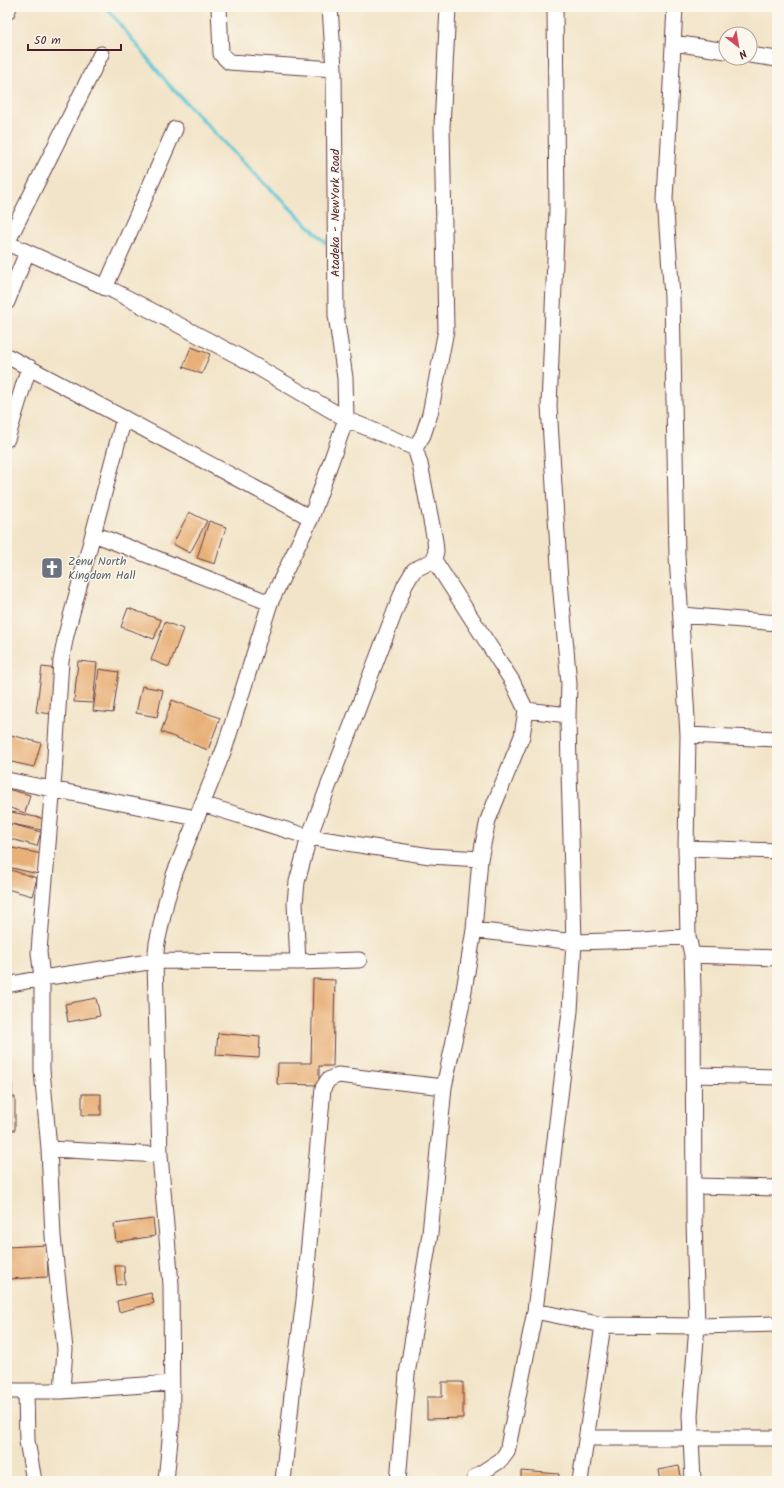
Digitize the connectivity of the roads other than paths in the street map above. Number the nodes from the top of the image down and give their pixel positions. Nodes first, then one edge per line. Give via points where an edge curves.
1 (10, 7) edge
2 (219, 7) edge
3 (330, 7) edge
4 (448, 7) edge
5 (555, 7) edge
6 (675, 7) edge
7 (7, 12) edge
8 (674, 43) junction
9 (718, 50) edge
10 (101, 54) dead end
11 (758, 56) edge
12 (777, 59) edge
13 (334, 68) junction
14 (175, 129) dead end
15 (7, 243) edge
16 (27, 252) junction
17 (105, 288) junction
18 (7, 302) edge
19 (7, 356) edge
20 (29, 367) junction
21 (124, 418) junction
22 (346, 419) junction
23 (7, 439) edge
24 (415, 448) junction
25 (311, 518) junction
26 (94, 534) junction
27 (434, 560) junction
28 (270, 603) junction
29 (682, 615) junction
30 (777, 624) edge
31 (526, 710) junction
32 (568, 715) junction
33 (688, 735) junction
34 (777, 739) edge
35 (7, 780) edge
36 (52, 789) junction
37 (199, 811) junction
38 (309, 837) junction
39 (686, 848) junction
40 (777, 851) edge
41 (480, 859) junction
42 (474, 930) junction
43 (688, 936) junction
44 (574, 942) junction
45 (692, 955) junction
46 (777, 958) edge
47 (359, 960) dead end
48 (155, 961) junction
49 (298, 962) junction
50 (42, 978) junction
51 (7, 985) edge
52 (694, 1076) junction
53 (777, 1077) edge
54 (444, 1087) junction
55 (49, 1149) junction
56 (160, 1155) junction
57 (694, 1186) junction
58 (777, 1188) edge
59 (535, 1311) junction
60 (777, 1324) edge
61 (603, 1325) junction
62 (697, 1326) junction
63 (171, 1383) junction
64 (7, 1391) edge
65 (26, 1391) junction
66 (62, 1391) junction
67 (588, 1438) junction
68 (777, 1438) edge
69 (691, 1439) junction
70 (475, 1477) dead end
71 (34, 1481) edge
72 (166, 1481) edge
73 (283, 1481) edge
74 (398, 1481) edge
75 (580, 1481) edge
76 (692, 1481) edge

1 - 7 street
2 - 13 street via 220,54 229,62
3 - 13 street, Atadeka - NewYork Road
4 - 24 street via 442,127 446,330 430,414 423,435
5 - 32 street via 557,211 549,406 569,684
6 - 8 street
8 - 9 street
8 - 29 street via 665,200 672,298 677,556
10 - 15 street
11 - 12 street
13 - 22 street, Atadeka - NewYork Road via 336,315 345,378
14 - 17 street
15 - 16 street
16 - 17 street
16 - 18 street
17 - 22 street via 240,357
19 - 20 street
20 - 21 street
20 - 23 street
21 - 25 street
21 - 26 street
22 - 24 street
22 - 25 street
24 - 27 street via 435,541
25 - 28 street
26 - 28 street
26 - 36 street via 61,660
27 - 31 street via 512,681
27 - 38 street via 414,570 404,585
28 - 37 street via 225,746
29 - 30 street
29 - 33 street
31 - 32 street
31 - 41 street via 522,736 488,820
32 - 44 street
33 - 34 street
33 - 39 street
35 - 36 street
36 - 37 street
36 - 50 street via 39,952
37 - 38 street
37 - 48 street via 174,874
38 - 41 street via 430,856
38 - 49 street via 294,903
39 - 40 street
39 - 43 street
41 - 42 street
42 - 44 street
42 - 54 street
43 - 44 street
43 - 45 street
44 - 59 street via 570,1011
45 - 46 street
45 - 52 street
47 - 49 street
48 - 49 street
48 - 50 street
48 - 56 street
50 - 51 street
50 - 55 street via 42,1070
52 - 53 street
52 - 57 street
54 - 73 street via 338,1075 328,1080 323,1088 304,1300
54 - 74 street via 430,1234 406,1374
55 - 56 street
55 - 66 street via 53,1236 65,1349
56 - 63 street via 171,1285
57 - 58 street
57 - 62 street
59 - 61 street
59 - 70 street via 507,1452 501,1460
60 - 62 street
61 - 62 street
61 - 67 street
62 - 69 street via 690,1416
63 - 66 street
63 - 72 street via 172,1419
64 - 65 street
65 - 66 street
65 - 71 street via 27,1441
67 - 69 street
67 - 75 street
68 - 69 street
69 - 76 street

